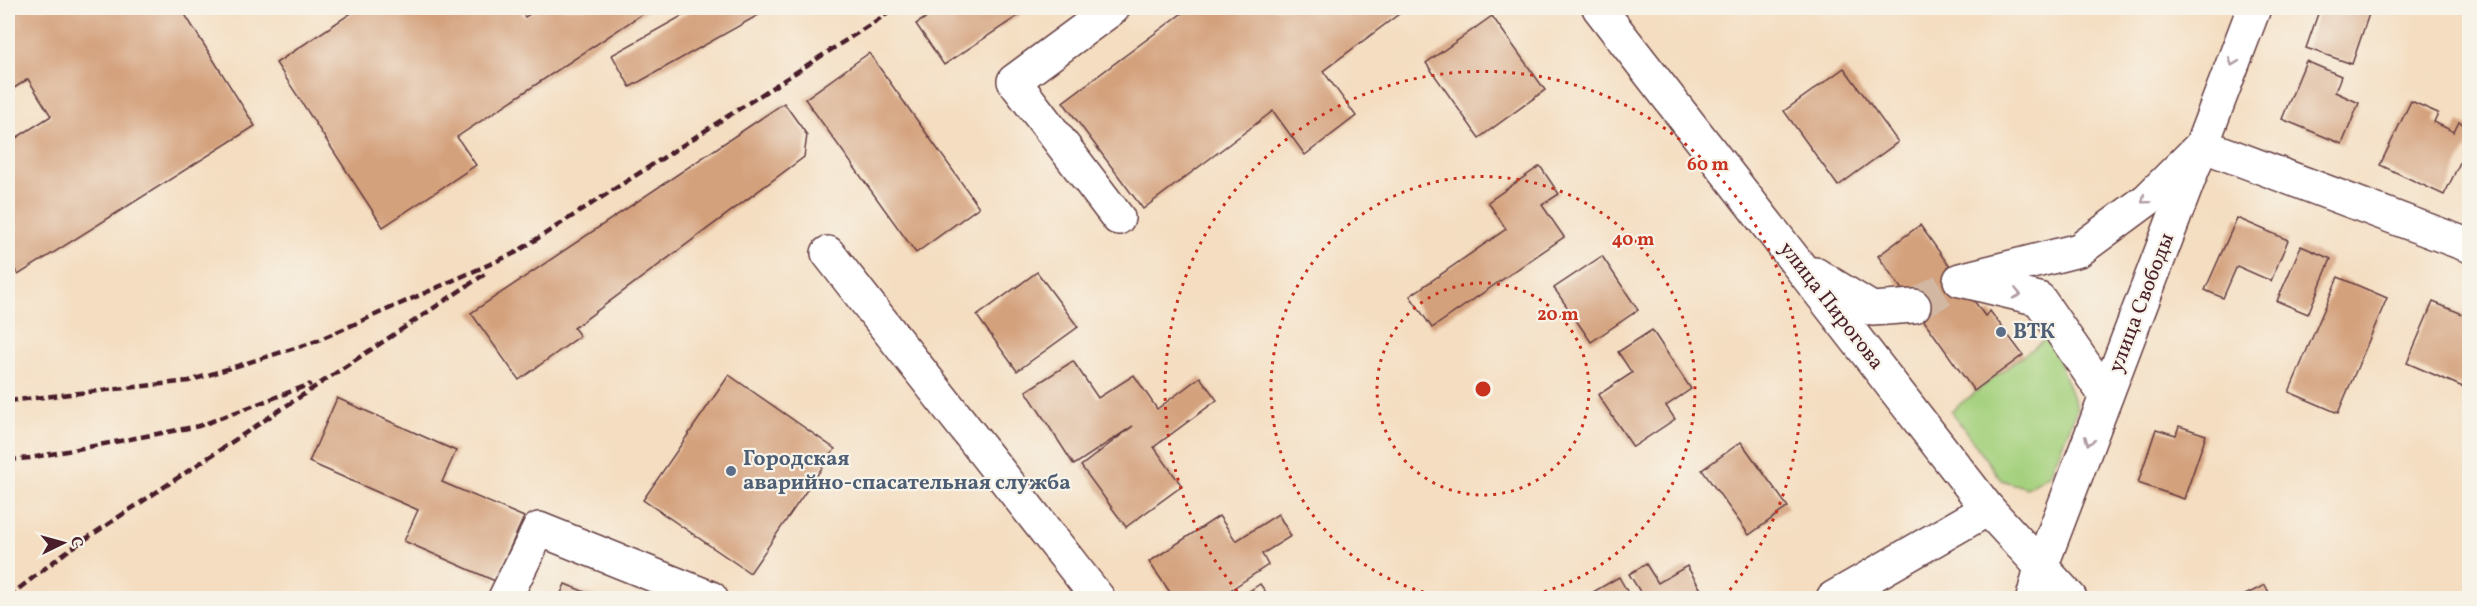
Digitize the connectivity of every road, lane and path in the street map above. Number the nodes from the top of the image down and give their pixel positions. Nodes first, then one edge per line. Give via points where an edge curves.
1 (1113, 8) edge
2 (1599, 8) edge
3 (2254, 8) edge
4 (2202, 145) junction
5 (1118, 218) dead end
6 (2469, 246) edge
7 (828, 253) dead end
8 (1796, 262) junction
9 (1914, 306) tunnel mouth
10 (2106, 396) junction
11 (1988, 509) junction
12 (2041, 567) junction
13 (505, 598) edge
14 (711, 598) edge
15 (1098, 598) edge
16 (1833, 598) edge
17 (2033, 598) edge
18 (2070, 598) edge

1 - 5 street via 1014,81
2 - 8 street, улица Пирогова
3 -> 4 street, улица Свободы
4 - 6 street
4 - 10 street, улица Свободы
4 -> 10 street via 2148,199 2079,250 1960,280 2039,299
7 - 15 street
8 - 9 street via 1872,309
8 - 11 street, улица Пирогова
10 -> 12 street, улица Свободы
11 - 12 street, улица Пирогова
11 - 16 street
12 - 17 street, улица Свободы
12 - 18 street, улица Пирогова
13 - 14 street via 539,529

